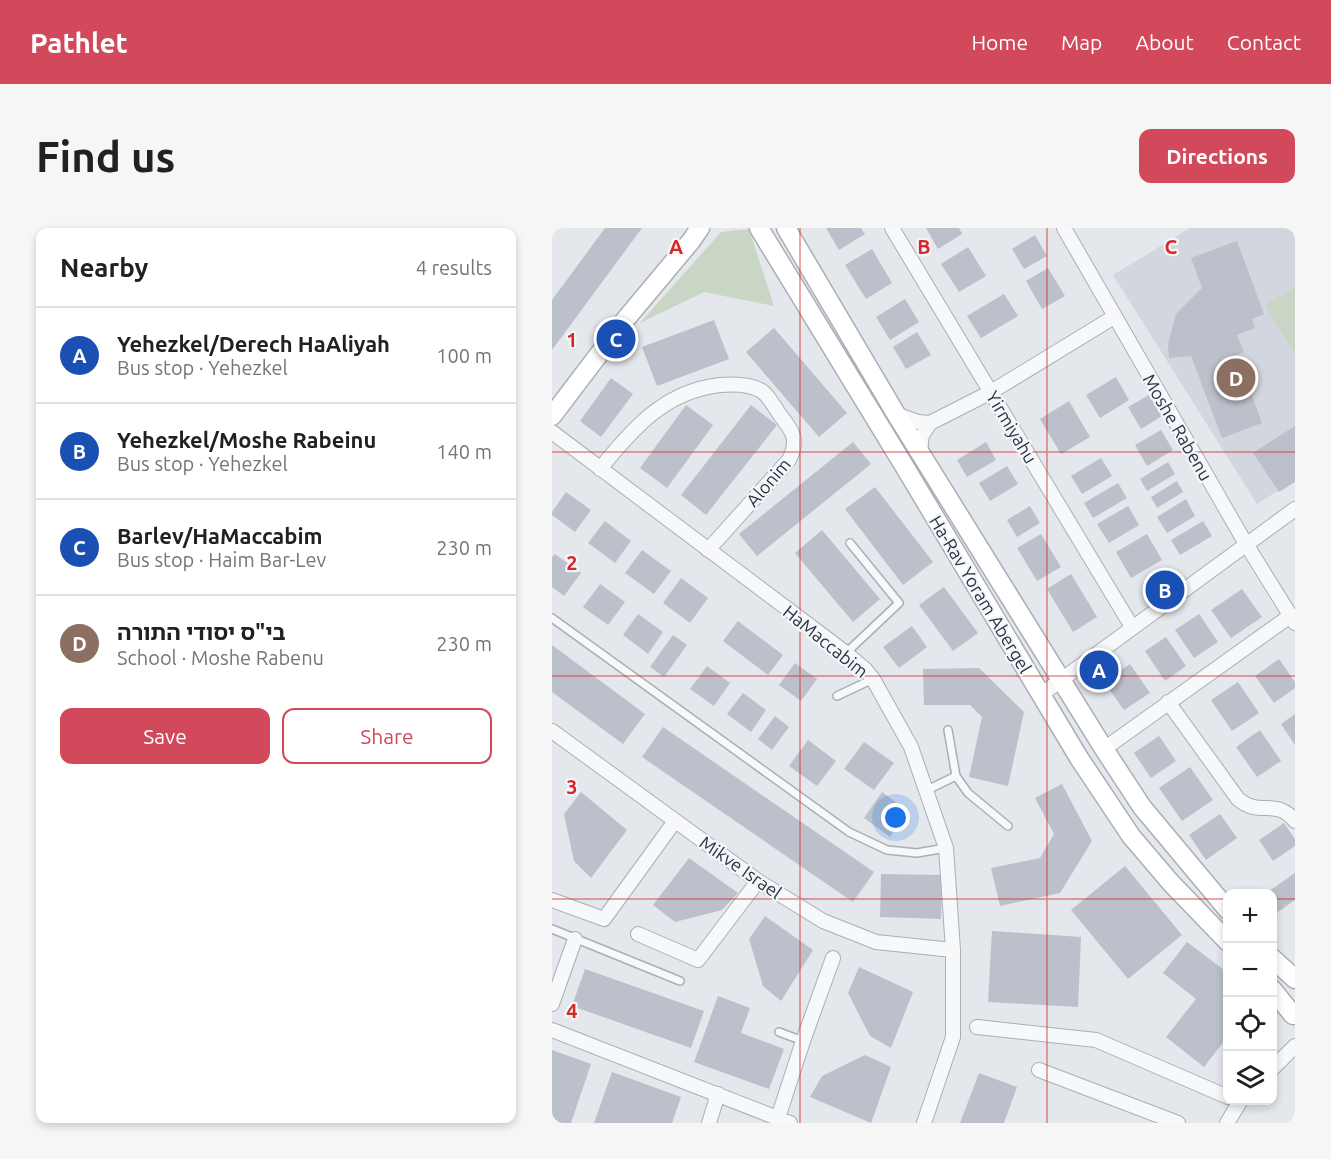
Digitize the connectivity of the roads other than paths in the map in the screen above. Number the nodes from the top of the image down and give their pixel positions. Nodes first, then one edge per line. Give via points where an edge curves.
1 (712, 228) edge
2 (759, 228) edge
3 (786, 228) edge
4 (892, 228) edge
5 (1065, 228) edge
6 (696, 235) edge
7 (1114, 317) junction
8 (991, 392) junction
9 (896, 414) junction
10 (552, 416) edge
11 (930, 423) junction
12 (552, 432) edge
13 (920, 451) junction
14 (600, 469) junction
15 (1295, 509) edge
16 (850, 543) dead end
17 (1246, 544) junction
18 (708, 550) junction
19 (552, 618) edge
20 (1292, 620) edge
21 (1132, 627) junction
22 (846, 653) junction
23 (873, 679) junction
24 (1062, 679) junction
25 (1042, 694) junction
26 (837, 696) dead end
27 (1168, 702) junction
28 (948, 730) dead end
29 (552, 731) edge
30 (1104, 749) junction
31 (956, 776) junction
32 (927, 790) junction
33 (675, 821) junction
34 (1295, 821) edge
35 (1008, 826) dead end
36 (946, 848) junction
37 (758, 881) junction
38 (552, 900) edge
39 (1223, 905) edge
40 (552, 929) edge
41 (638, 934) dead end
42 (1223, 938) edge
43 (575, 939) junction
44 (953, 950) junction
45 (833, 958) dead end
46 (1277, 962) edge
47 (1295, 978) edge
48 (680, 981) dead end
49 (1277, 996) edge
50 (552, 1004) edge
51 (1294, 1018) edge
52 (977, 1027) dead end
53 (552, 1030) edge
54 (779, 1032) dead end
55 (803, 1041) junction
56 (1295, 1046) edge
57 (1277, 1064) edge
58 (1039, 1070) dead end
59 (718, 1094) junction
60 (1223, 1094) edge
61 (1234, 1105) edge
62 (784, 1121) edge
63 (709, 1123) edge
64 (924, 1123) edge
65 (1178, 1123) edge
66 (1227, 1123) edge

1 - 6 street
2 - 25 street, Ha-Rav Yoram Abergel
3 - 9 street, Ha-Rav Yoram Abergel
4 - 8 street, Yirmiyahu
5 - 7 street, Moshe Rabenu
6 - 10 street via 624,320
7 - 8 street
7 - 17 street, Moshe Rabenu
8 - 11 street
8 - 21 street, Yirmiyahu
9 - 11 street
9 - 13 street, Ha-Rav Yoram Abergel
11 - 13 street via 922,435
12 - 14 street, HaMaccabim
13 - 24 street, Ha-Rav Yoram Abergel
14 - 18 street, HaMaccabim
14 - 18 street, Alonim via 630,431 664,404 701,387 735,384 761,390 786,423 795,439 795,449
15 - 17 street
16 - 22 lane via 899,603
17 - 20 street, Moshe Rabenu
17 - 21 street
18 - 22 street, HaMaccabim
19 - 36 lane via 849,832 887,850 917,853
20 - 27 street
21 - 24 street
22 - 23 street, HaMaccabim
23 - 26 lane
23 - 32 street, HaMaccabim via 911,747
24 - 25 street
24 - 30 street, Ha-Rav Yoram Abergel
25 - 42 street, Ha-Rav Yoram Abergel via 1131,836
27 - 30 street
27 - 34 street via 1238,800 1255,809 1281,809
28 - 31 lane
29 - 33 street, Mikve Israel
30 - 39 street, Ha-Rav Yoram Abergel via 1142,807
31 - 32 lane
31 - 35 lane via 968,793
32 - 36 street, HaMaccabim
33 - 37 street, Mikve Israel
33 - 38 street via 604,919
36 - 44 street, HaMaccabim
37 - 41 street via 698,960
37 - 44 street, Mikve Israel via 823,921 876,942
40 - 43 lane
43 - 48 lane
43 - 50 street
44 - 64 street, HaMaccabim via 953,1037
45 - 55 street
46 - 47 street
49 - 51 street
52 - 60 street via 1096,1040
53 - 59 street
54 - 55 lane
55 - 62 street
56 - 57 street
58 - 65 street
59 - 62 street
59 - 63 street
61 - 66 street

